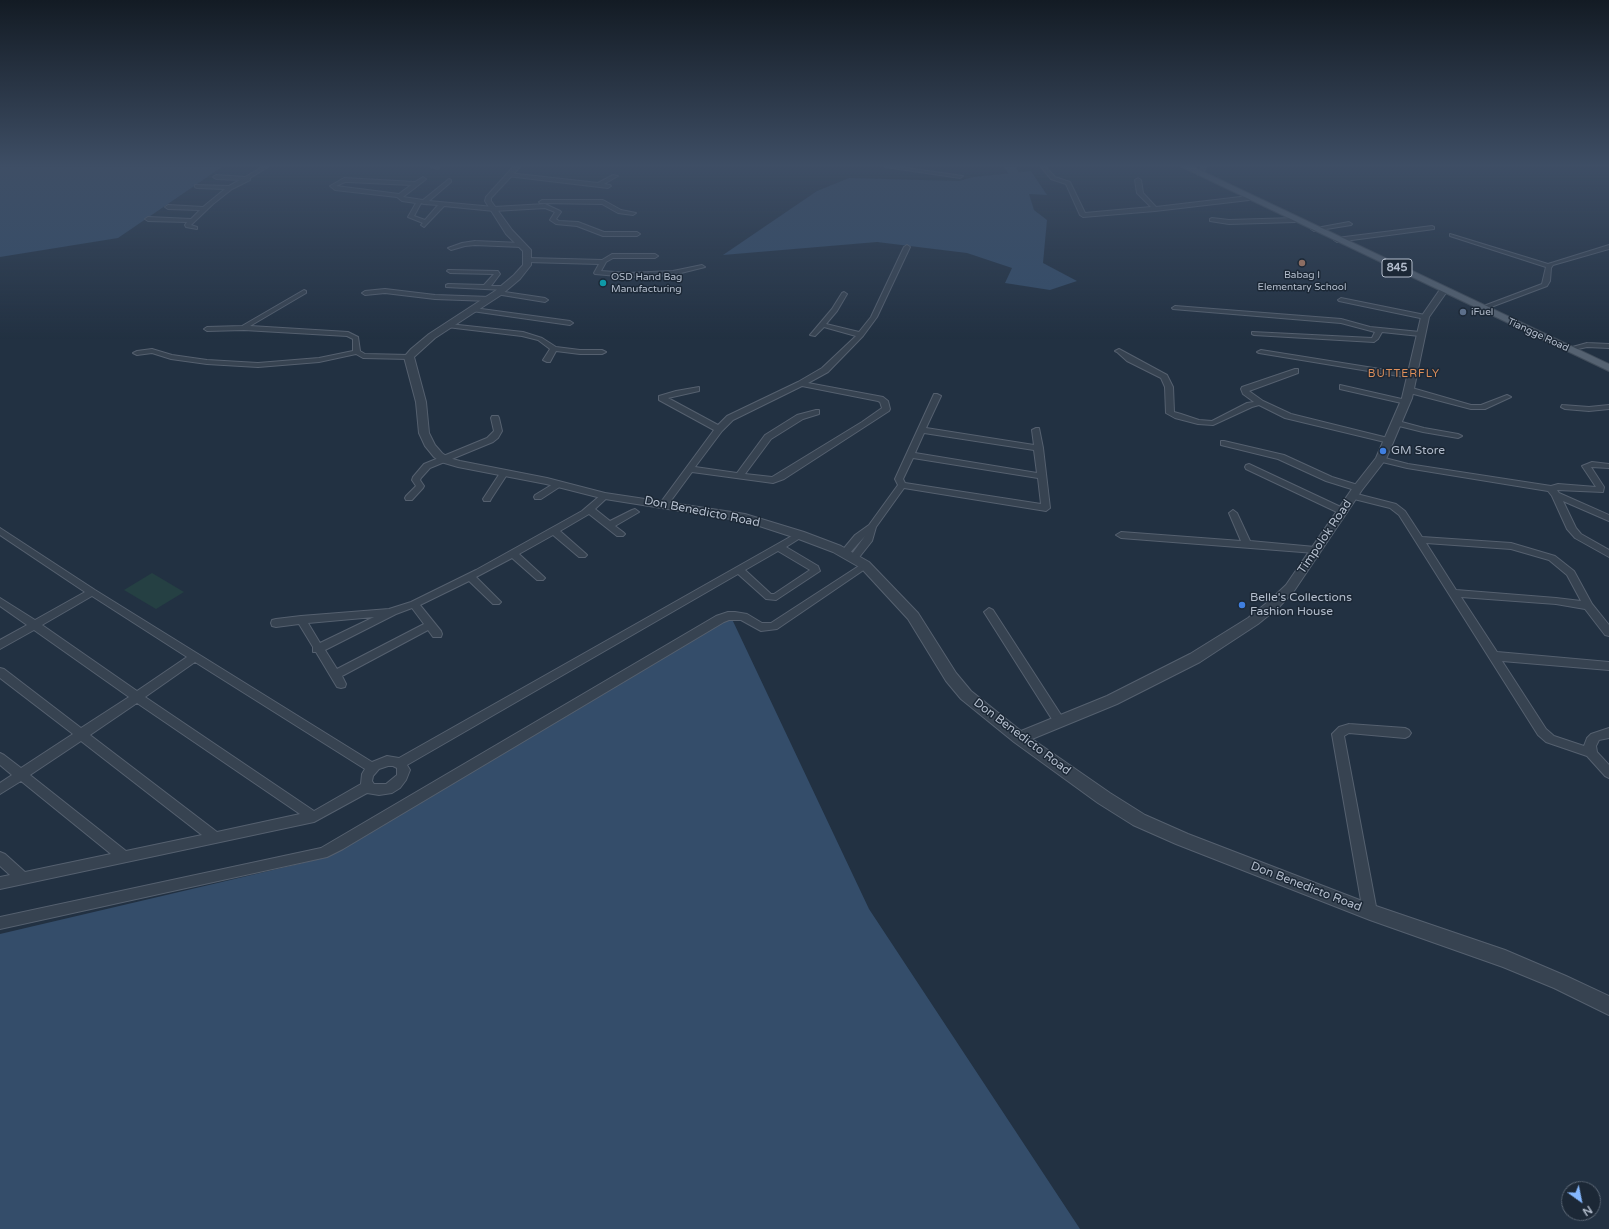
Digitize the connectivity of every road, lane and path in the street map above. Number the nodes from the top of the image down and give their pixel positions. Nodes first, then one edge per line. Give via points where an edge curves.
1 (189, 224) edge
2 (504, 224) edge
3 (579, 224) edge
4 (1304, 224) edge
5 (1347, 224) edge
6 (195, 228) dead end
7 (1432, 228) dead end
8 (1314, 229) junction
9 (637, 234) dead end
10 (1452, 235) dead end
11 (1337, 240) junction
12 (521, 245) junction
13 (907, 247) dead end
14 (1609, 247) edge
15 (451, 248) dead end
16 (1597, 250) junction
17 (1608, 255) dead end
18 (655, 256) dead end
19 (528, 260) junction
20 (603, 262) junction
21 (1549, 266) junction
22 (702, 267) dead end
23 (450, 271) dead end
24 (468, 272) junction
25 (448, 286) dead end
26 (456, 287) junction
27 (486, 287) junction
28 (1444, 290) junction
29 (304, 292) dead end
30 (365, 293) dead end
31 (497, 293) junction
32 (844, 294) dead end
33 (545, 300) dead end
34 (1341, 300) dead end
35 (1175, 308) dead end
36 (1483, 308) junction
37 (474, 310) junction
38 (1425, 317) junction
39 (570, 323) dead end
40 (823, 325) junction
41 (448, 326) junction
42 (244, 328) junction
43 (207, 329) dead end
44 (1378, 330) junction
45 (1254, 333) dead end
46 (1420, 334) junction
47 (813, 335) dead end
48 (861, 335) junction
49 (1609, 346) edge
50 (554, 349) junction
51 (1569, 349) junction
52 (1119, 351) dead end
53 (357, 352) junction
54 (602, 352) dead end
55 (1261, 352) dead end
56 (137, 353) dead end
57 (409, 357) junction
58 (547, 360) dead end
59 (1609, 368) edge
60 (1295, 371) dead end
61 (1411, 376) junction
62 (800, 384) junction
63 (1343, 387) dead end
64 (696, 390) dead end
65 (1409, 390) junction
66 (937, 396) dead end
67 (1507, 397) dead end
68 (1406, 402) junction
69 (1260, 403) junction
70 (1565, 407) dead end
71 (1609, 407) edge
72 (816, 412) dead end
73 (495, 418) dead end
74 (1398, 423) junction
75 (719, 429) junction
76 (922, 430) junction
77 (1036, 430) dead end
78 (1458, 436) dead end
79 (1389, 441) junction
80 (1224, 443) dead end
81 (1039, 448) junction
82 (911, 455) junction
83 (444, 459) junction
84 (1381, 459) junction
85 (1609, 466) edge
86 (1249, 467) dead end
87 (690, 469) junction
88 (504, 472) junction
89 (740, 475) junction
90 (1042, 476) junction
91 (558, 484) junction
92 (902, 485) junction
93 (1355, 492) junction
94 (1553, 492) junction
95 (538, 496) dead end
96 (605, 496) junction
97 (409, 498) dead end
98 (487, 498) dead end
99 (664, 504) junction
100 (590, 510) junction
101 (1342, 511) junction
102 (635, 512) dead end
103 (1233, 513) dead end
104 (1609, 518) edge
105 (609, 525) junction
106 (553, 530) junction
107 (0, 531) edge
108 (620, 534) dead end
109 (800, 535) junction
110 (1120, 535) dead end
111 (1420, 540) junction
112 (1247, 544) junction
113 (778, 547) junction
114 (1315, 550) junction
115 (513, 553) junction
116 (1609, 554) edge
117 (582, 555) dead end
118 (850, 556) junction
119 (865, 566) junction
120 (739, 570) junction
121 (470, 577) junction
122 (540, 578) dead end
123 (92, 592) junction
124 (1453, 593) junction
125 (0, 601) edge
126 (496, 602) dead end
127 (414, 604) junction
128 (1588, 606) junction
129 (392, 612) junction
130 (989, 612) dead end
131 (300, 620) junction
132 (276, 623) dead end
133 (430, 625) junction
134 (34, 626) junction
135 (1609, 632) edge
136 (437, 634) dead end
137 (0, 645) edge
138 (318, 649) junction
139 (196, 656) junction
140 (1493, 656) junction
141 (1609, 666) edge
142 (0, 672) edge
143 (335, 675) junction
144 (341, 684) dead end
145 (137, 697) junction
146 (1059, 721) junction
147 (1405, 733) dead end
148 (1609, 733) edge
149 (80, 734) junction
150 (1018, 738) junction
151 (1591, 753) junction
152 (0, 758) edge
153 (400, 763) junction
154 (372, 768) junction
155 (1609, 773) edge
156 (20, 775) junction
157 (368, 786) junction
158 (0, 789) edge
159 (314, 817) junction
160 (215, 838) junction
161 (124, 857) junction
162 (0, 858) edge
163 (23, 878) junction
164 (0, 883) edge
165 (1370, 912) junction
166 (0, 923) edge
167 (1609, 1006) edge

1 - 6 street via 188,226
2 - 12 street
3 - 9 street via 604,234
4 - 8 main road, Tiangge Road / 845
5 - 8 street
7 - 11 street
8 - 11 main road, Tiangge Road / 845
10 - 21 street
11 - 28 main road, Tiangge Road / 845
12 - 15 street via 464,241
12 - 19 street via 527,250
13 - 48 street via 874,318
14 - 16 street
16 - 17 street
16 - 21 street
18 - 20 street via 612,256
19 - 20 street
19 - 31 street via 517,277
20 - 22 street via 597,274 673,273
21 - 36 street via 1545,285
23 - 24 street
24 - 26 street
24 - 27 street via 496,272
25 - 26 street
26 - 27 street
27 - 31 street
28 - 36 main road, Tiangge Road / 845
28 - 38 street, Timpolok Road
29 - 42 street
30 - 31 street via 385,291 435,297
31 - 33 street
31 - 37 street
32 - 40 street
34 - 38 street
35 - 44 street via 1341,321
36 - 51 main road, Tiangge Road / 845
37 - 39 street
37 - 41 street
38 - 46 street, Timpolok Road
40 - 47 street
40 - 48 street
41 - 50 street via 523,334 546,342
41 - 57 street via 432,336
42 - 43 street
42 - 53 street via 348,334 356,338
44 - 45 street via 1374,340
44 - 46 street
46 - 61 street, Timpolok Road
48 - 62 street via 826,370
49 - 51 street via 1587,345
50 - 54 street
50 - 58 street
51 - 59 main road, Tiangge Road / 845
52 - 69 street via 1164,377 1169,387 1170,413 1178,416 1213,423 1250,405
53 - 56 street via 319,360 269,365 207,362 171,357 152,351
53 - 57 street via 363,356
55 - 61 street
57 - 83 street, Don Benedicto Road via 420,402 424,433 430,446
60 - 69 street via 1245,389
61 - 65 street, Timpolok Road
62 - 75 street via 730,418
62 - 89 street via 884,401 886,409 782,477 773,480
63 - 68 street
64 - 75 street via 662,398
65 - 67 street via 1471,407 1482,407
65 - 68 street, Timpolok Road
66 - 76 street
68 - 74 street, Timpolok Road
69 - 79 street via 1288,416
70 - 71 street via 1589,410
72 - 89 street via 800,417 768,437
73 - 83 street via 498,432 495,436
74 - 78 street
74 - 79 street, Timpolok Road
75 - 87 street
76 - 81 street
76 - 82 street
77 - 81 street
79 - 84 street, Timpolok Road
80 - 93 street via 1280,457
81 - 90 street
82 - 90 street
82 - 92 street via 899,478
83 - 88 street, Don Benedicto Road
83 - 97 street via 427,466 417,477 420,486
84 - 93 street, Timpolok Road
84 - 94 street
85 - 94 street via 1586,466 1600,490 1558,487
86 - 101 street
87 - 89 street
87 - 99 street
88 - 91 street, Don Benedicto Road
88 - 98 street
90 - 92 street via 1046,508
91 - 95 street
91 - 96 street, Don Benedicto Road
92 - 118 street via 872,527 869,539
93 - 101 street, Timpolok Road
93 - 111 street via 1393,506 1402,513
94 - 104 street
94 - 116 street via 1575,533
96 - 99 street, Don Benedicto Road
96 - 100 street
99 - 109 street, Don Benedicto Road via 745,518
100 - 105 street
100 - 106 street
101 - 114 street, Timpolok Road
102 - 105 street
103 - 112 street
105 - 108 street
106 - 115 street
106 - 117 street
107 - 123 street
109 - 113 street
109 - 118 street, Don Benedicto Road
110 - 112 street
111 - 124 street
111 - 128 street via 1511,546 1544,554 1559,562 1570,573
112 - 114 street
113 - 120 street
113 - 120 street via 815,568 815,571 776,597 769,597
114 - 146 street, Timpolok Road via 1290,588 1253,621 1160,677
115 - 121 street
115 - 122 street
118 - 119 street, Don Benedicto Road
119 - 150 street, Don Benedicto Road via 913,616 951,677 966,695
119 - 166 street via 773,626 761,627 735,616 720,619 323,853
120 - 153 street
121 - 126 street
121 - 127 street
123 - 134 street
123 - 139 street
124 - 128 street
124 - 140 street
125 - 134 street
127 - 129 street
127 - 133 street
128 - 135 street
129 - 131 street
129 - 138 street
130 - 146 street
131 - 132 street
131 - 138 street
133 - 136 street
133 - 143 street
134 - 137 street
134 - 145 street
138 - 143 street
139 - 145 street
139 - 154 street
140 - 141 street
140 - 151 street via 1542,732 1550,739
142 - 149 street
143 - 144 street
145 - 149 street
145 - 159 street
146 - 150 street, Timpolok Road
147 - 165 street via 1349,728 1338,734
148 - 151 street via 1595,736 1591,741
149 - 156 street
149 - 160 street
150 - 165 street, Don Benedicto Road via 1139,820
151 - 155 street
152 - 156 street
153 - 154 street via 387,761
153 - 157 street via 404,772 396,784 382,790 374,790
154 - 157 street via 366,779
156 - 158 street
156 - 161 street
157 - 159 street
159 - 160 street
160 - 161 street
161 - 163 street
162 - 163 street
163 - 164 street
165 - 167 street, Don Benedicto Road via 1505,959

